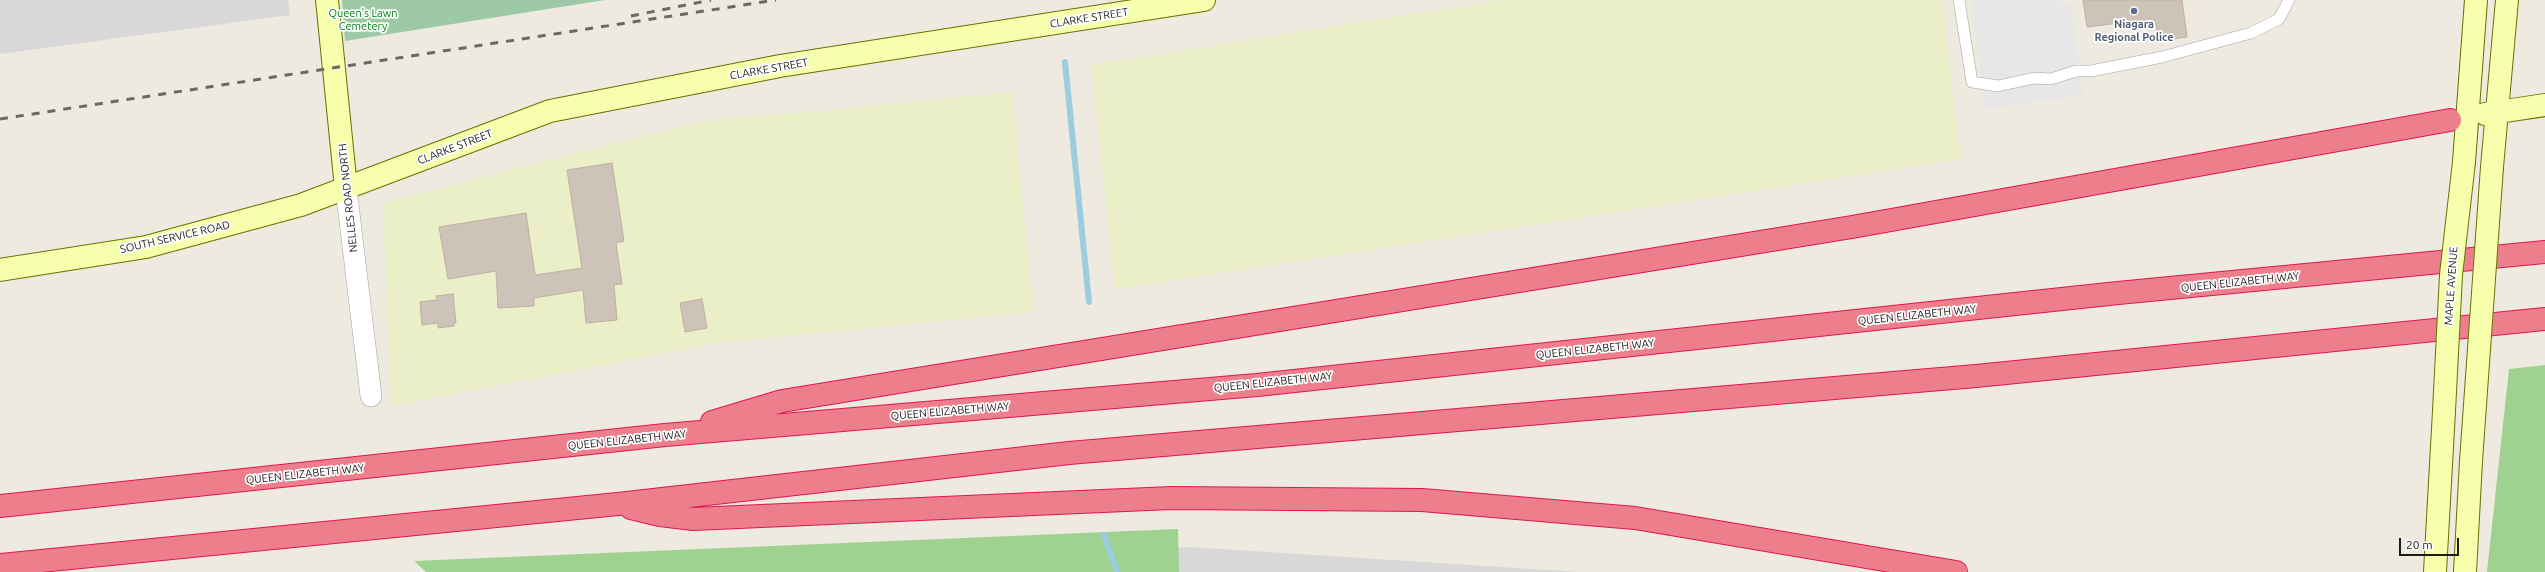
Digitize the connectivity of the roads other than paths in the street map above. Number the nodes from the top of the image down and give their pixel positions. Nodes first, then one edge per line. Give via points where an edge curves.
1 (327, 0) edge
2 (1204, 0) edge
3 (1959, 0) edge
4 (2289, 0) edge
5 (2476, 0) edge
6 (2507, 0) edge
7 (2545, 105) edge
8 (2499, 112) junction
9 (2460, 118) junction
10 (346, 188) junction
11 (2545, 252) edge
12 (0, 270) edge
13 (2545, 319) edge
14 (371, 396) dead end
15 (664, 435) junction
16 (618, 504) junction
17 (0, 506) edge
18 (0, 565) edge
19 (1956, 572) edge
20 (2435, 572) edge
21 (2465, 572) edge

1 - 10 street, NELLES ROAD NORTH
2 - 10 street, CLARKE STREET via 780,66 550,111
3 - 4 lane via 1972,82 1998,86 2034,78 2052,79 2076,71 2091,71 2155,58 2251,33 2279,19
5 - 9 street, MAPLE AVENUE
6 - 8 street
7 - 8 street
8 - 9 street
8 - 21 street, bridge via 2492,167
9 - 15 highway via 1852,227 782,401
9 - 20 street, MAPLE AVENUE, bridge via 2464,162 2451,275
10 - 12 street, SOUTH SERVICE ROAD via 301,204 146,247
10 - 14 street, NELLES ROAD NORTH
11 - 15 highway, QUEEN ELIZABETH WAY via 2110,294 1257,384
13 - 16 highway via 1976,376 1069,453
15 - 17 highway, QUEEN ELIZABETH WAY
16 - 18 highway
16 - 19 highway via 660,516 693,519 1171,498 1422,500 1635,518

